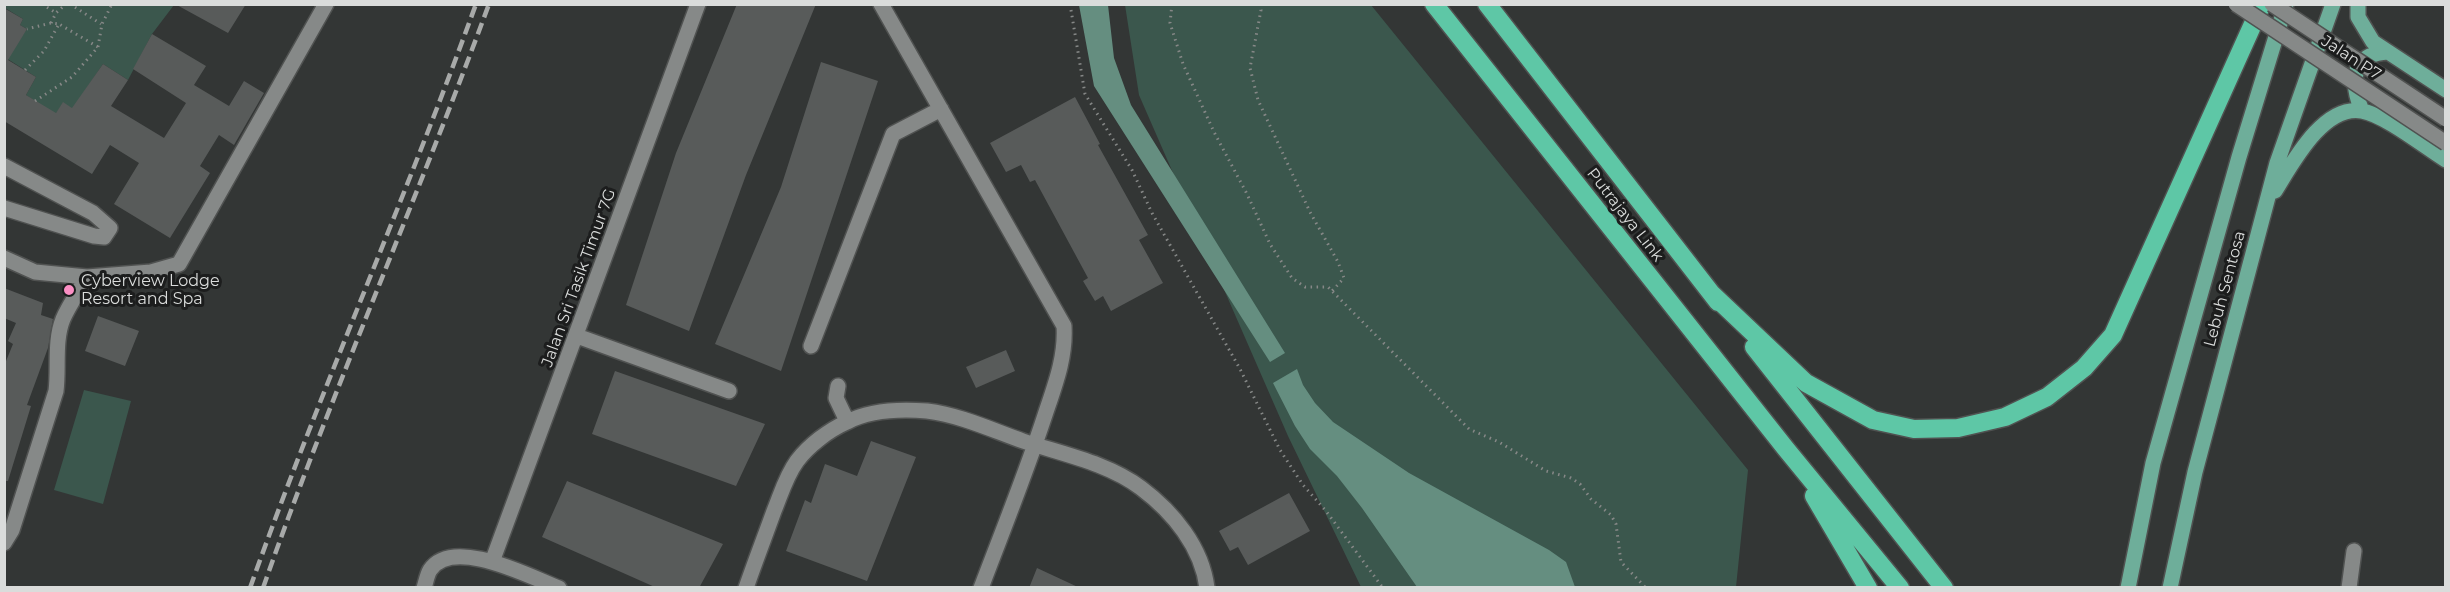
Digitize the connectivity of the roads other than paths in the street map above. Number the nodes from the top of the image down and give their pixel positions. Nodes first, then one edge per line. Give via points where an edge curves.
1 (326, 4) edge
2 (698, 4) edge
3 (881, 4) edge
4 (1434, 4) edge
5 (1487, 4) edge
6 (2236, 4) edge
7 (2262, 4) edge
8 (2272, 4) edge
9 (2286, 4) edge
10 (2333, 4) edge
11 (2358, 4) edge
12 (2388, 52) junction
13 (2445, 90) edge
14 (941, 109) junction
15 (2362, 111) junction
16 (2445, 119) edge
17 (2445, 143) edge
18 (2445, 160) edge
19 (6, 171) edge
20 (4, 208) edge
21 (2265, 208) junction
22 (4, 258) edge
23 (87, 277) junction
24 (1712, 294) junction
25 (577, 336) junction
26 (811, 346) dead end
27 (838, 386) dead end
28 (729, 391) dead end
29 (847, 422) junction
30 (1035, 445) junction
31 (1786, 449) junction
32 (4, 543) edge
33 (2354, 550) dead end
34 (492, 562) junction
35 (424, 588) edge
36 (559, 588) edge
37 (746, 588) edge
38 (981, 588) edge
39 (1207, 588) edge
40 (1868, 588) edge
41 (1900, 588) edge
42 (1944, 588) edge
43 (2128, 588) edge
44 (2170, 588) edge
45 (2349, 588) edge

1 - 23 street via 179,264 151,272
2 - 25 street, Jalan Sri Tasik Timur 7G
3 - 14 street
4 - 31 highway, Putrajaya Link
5 - 24 highway, Putrajaya Link
6 - 17 street, Jalan P7, bridge
7 - 24 highway via 2113,335 2084,368 2047,397 2005,417 1958,428 1914,429 1872,420 1806,383
8 - 16 street, Jalan P7, bridge
9 - 43 main road, Lebuh Sentosa via 2153,463
10 - 21 main road, Lebuh Sentosa
11 - 12 main road via 2358,16 2373,42
12 - 13 main road
12 - 15 main road via 2373,53 2360,61 2355,95
14 - 26 street via 893,134
14 - 30 street via 1064,326 1063,359
15 - 18 main road
15 - 21 main road via 2341,114 2325,123 2286,172
19 - 20 street via 93,213 110,228 104,237 94,236
21 - 44 main road, Lebuh Sentosa via 2195,472
22 - 23 street via 35,272
23 - 32 street via 62,321 56,391 12,530
24 - 42 highway
25 - 28 street
25 - 34 street, Jalan Sri Tasik Timur 7G
27 - 29 street via 836,398
29 - 30 street via 867,414 928,411
29 - 37 street via 797,460 786,479
30 - 38 street
30 - 39 street via 1107,469 1159,502 1195,548 1206,574
31 - 40 highway
31 - 41 highway
33 - 45 street
34 - 35 street via 465,556 447,558 431,569
34 - 36 street

